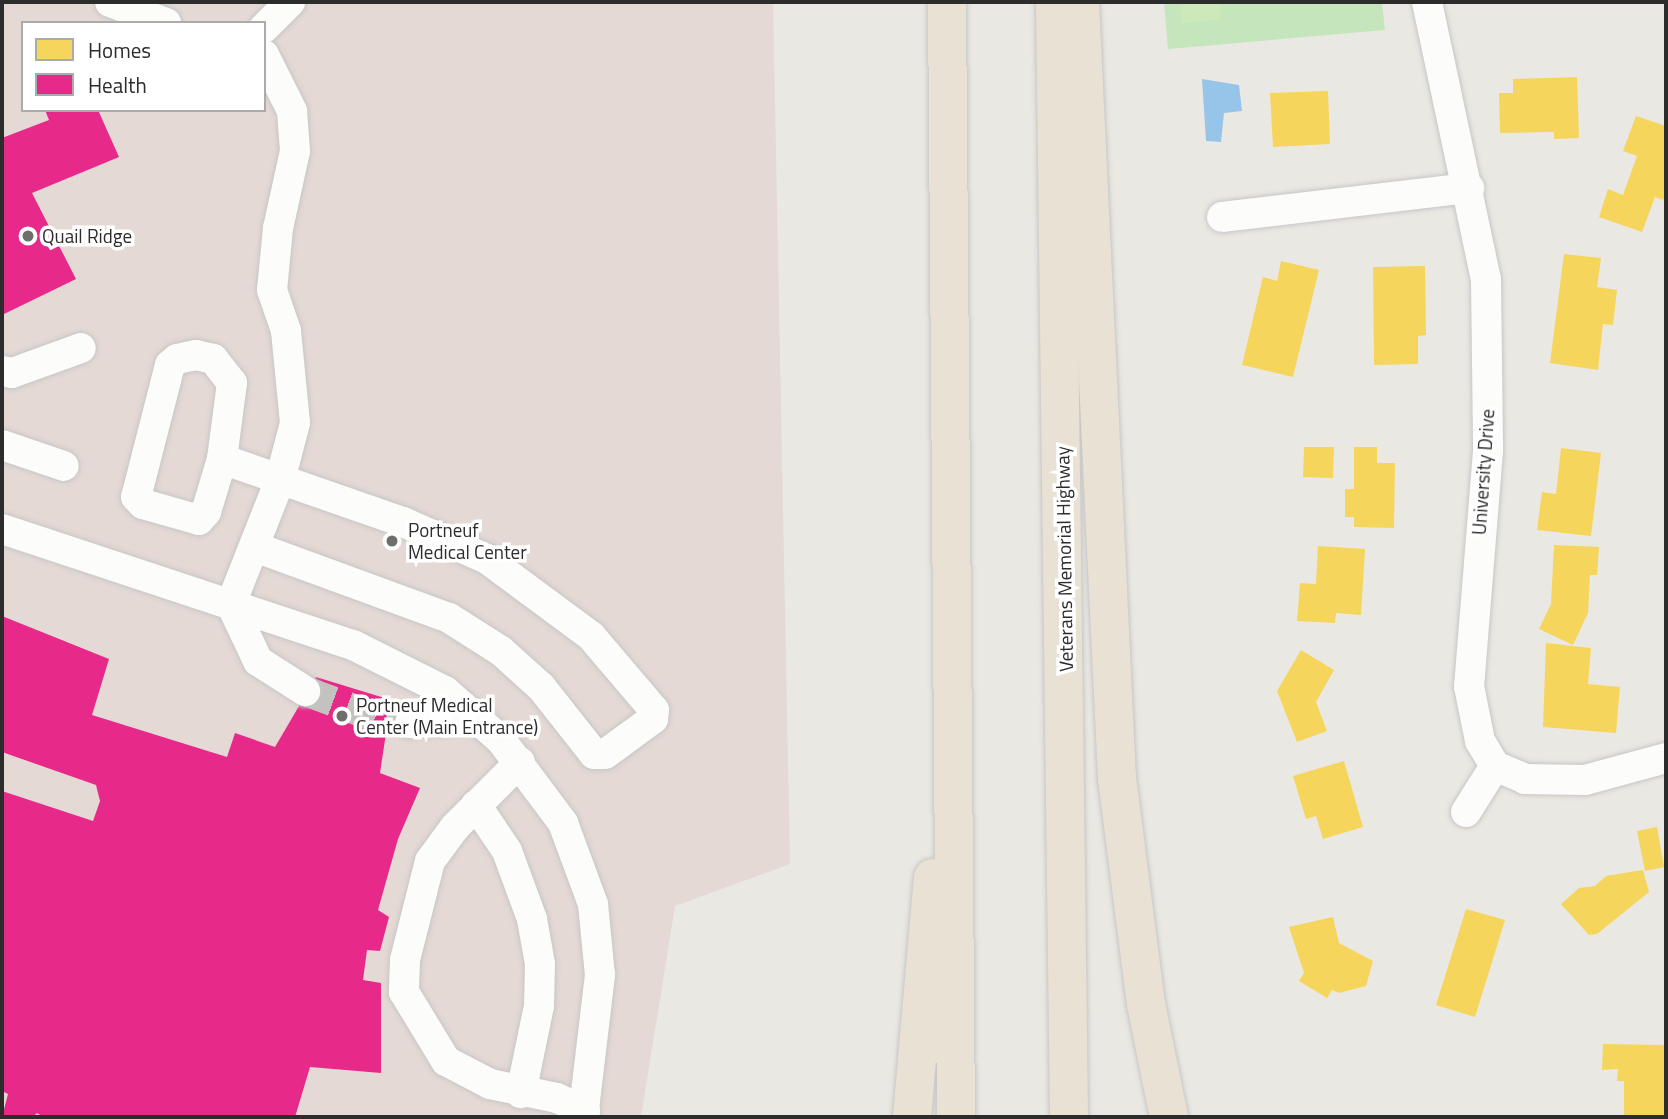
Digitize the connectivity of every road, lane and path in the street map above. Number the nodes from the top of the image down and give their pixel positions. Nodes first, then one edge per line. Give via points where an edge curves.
1 (110, 2) edge
2 (290, 2) edge
3 (947, 2) edge
4 (1055, 2) edge
5 (1080, 2) edge
6 (1427, 2) edge
7 (161, 21) edge
8 (266, 26) edge
9 (266, 59) edge
10 (1469, 188) junction
11 (1222, 217) dead end
12 (80, 348) dead end
13 (2, 371) edge
14 (2, 445) edge
15 (222, 459) junction
16 (64, 466) dead end
17 (280, 480) junction
18 (2, 529) edge
19 (254, 547) junction
20 (231, 604) junction
21 (304, 691) tunnel mouth
22 (956, 706) junction
23 (477, 717) junction
24 (411, 723) tunnel mouth
25 (1666, 758) edge
26 (520, 762) junction
27 (1495, 766) junction
28 (477, 805) junction
29 (1466, 812) dead end
30 (522, 1093) junction
31 (584, 1114) edge
32 (912, 1117) edge
33 (956, 1117) edge
34 (1069, 1117) edge
35 (1169, 1117) edge

1 - 7 street
2 - 8 street
3 - 22 highway
4 - 34 highway, Veterans Memorial Highway
5 - 35 highway via 1117,778 1146,1004
6 - 10 street, University Drive
9 - 17 street via 292,111 295,151 278,228 272,290 286,331 296,397 295,423
10 - 11 street
10 - 27 street, University Drive via 1486,279 1488,451 1469,686 1480,741
12 - 13 street via 12,373
14 - 16 street
15 - 15 street via 206,512 199,520 143,504 136,496 170,365 177,359 196,355 213,359 232,383
15 - 17 street
17 - 19 street
17 - 19 street via 403,522 487,559 591,636 654,710 653,719 605,754 594,754 541,687 501,651 449,618
18 - 20 street
19 - 20 street
20 - 21 street via 258,661
20 - 23 street via 354,645 407,668
22 - 32 highway via 931,890
22 - 33 highway
23 - 24 street
23 - 26 street
25 - 27 street via 1585,780 1525,779
26 - 28 street
26 - 31 street via 563,823 593,904 600,975
27 - 29 street
28 - 30 street via 507,851 532,919 540,964 539,1006
28 - 30 street via 430,861 405,960 404,992 446,1061 490,1084
30 - 31 street via 557,1098

